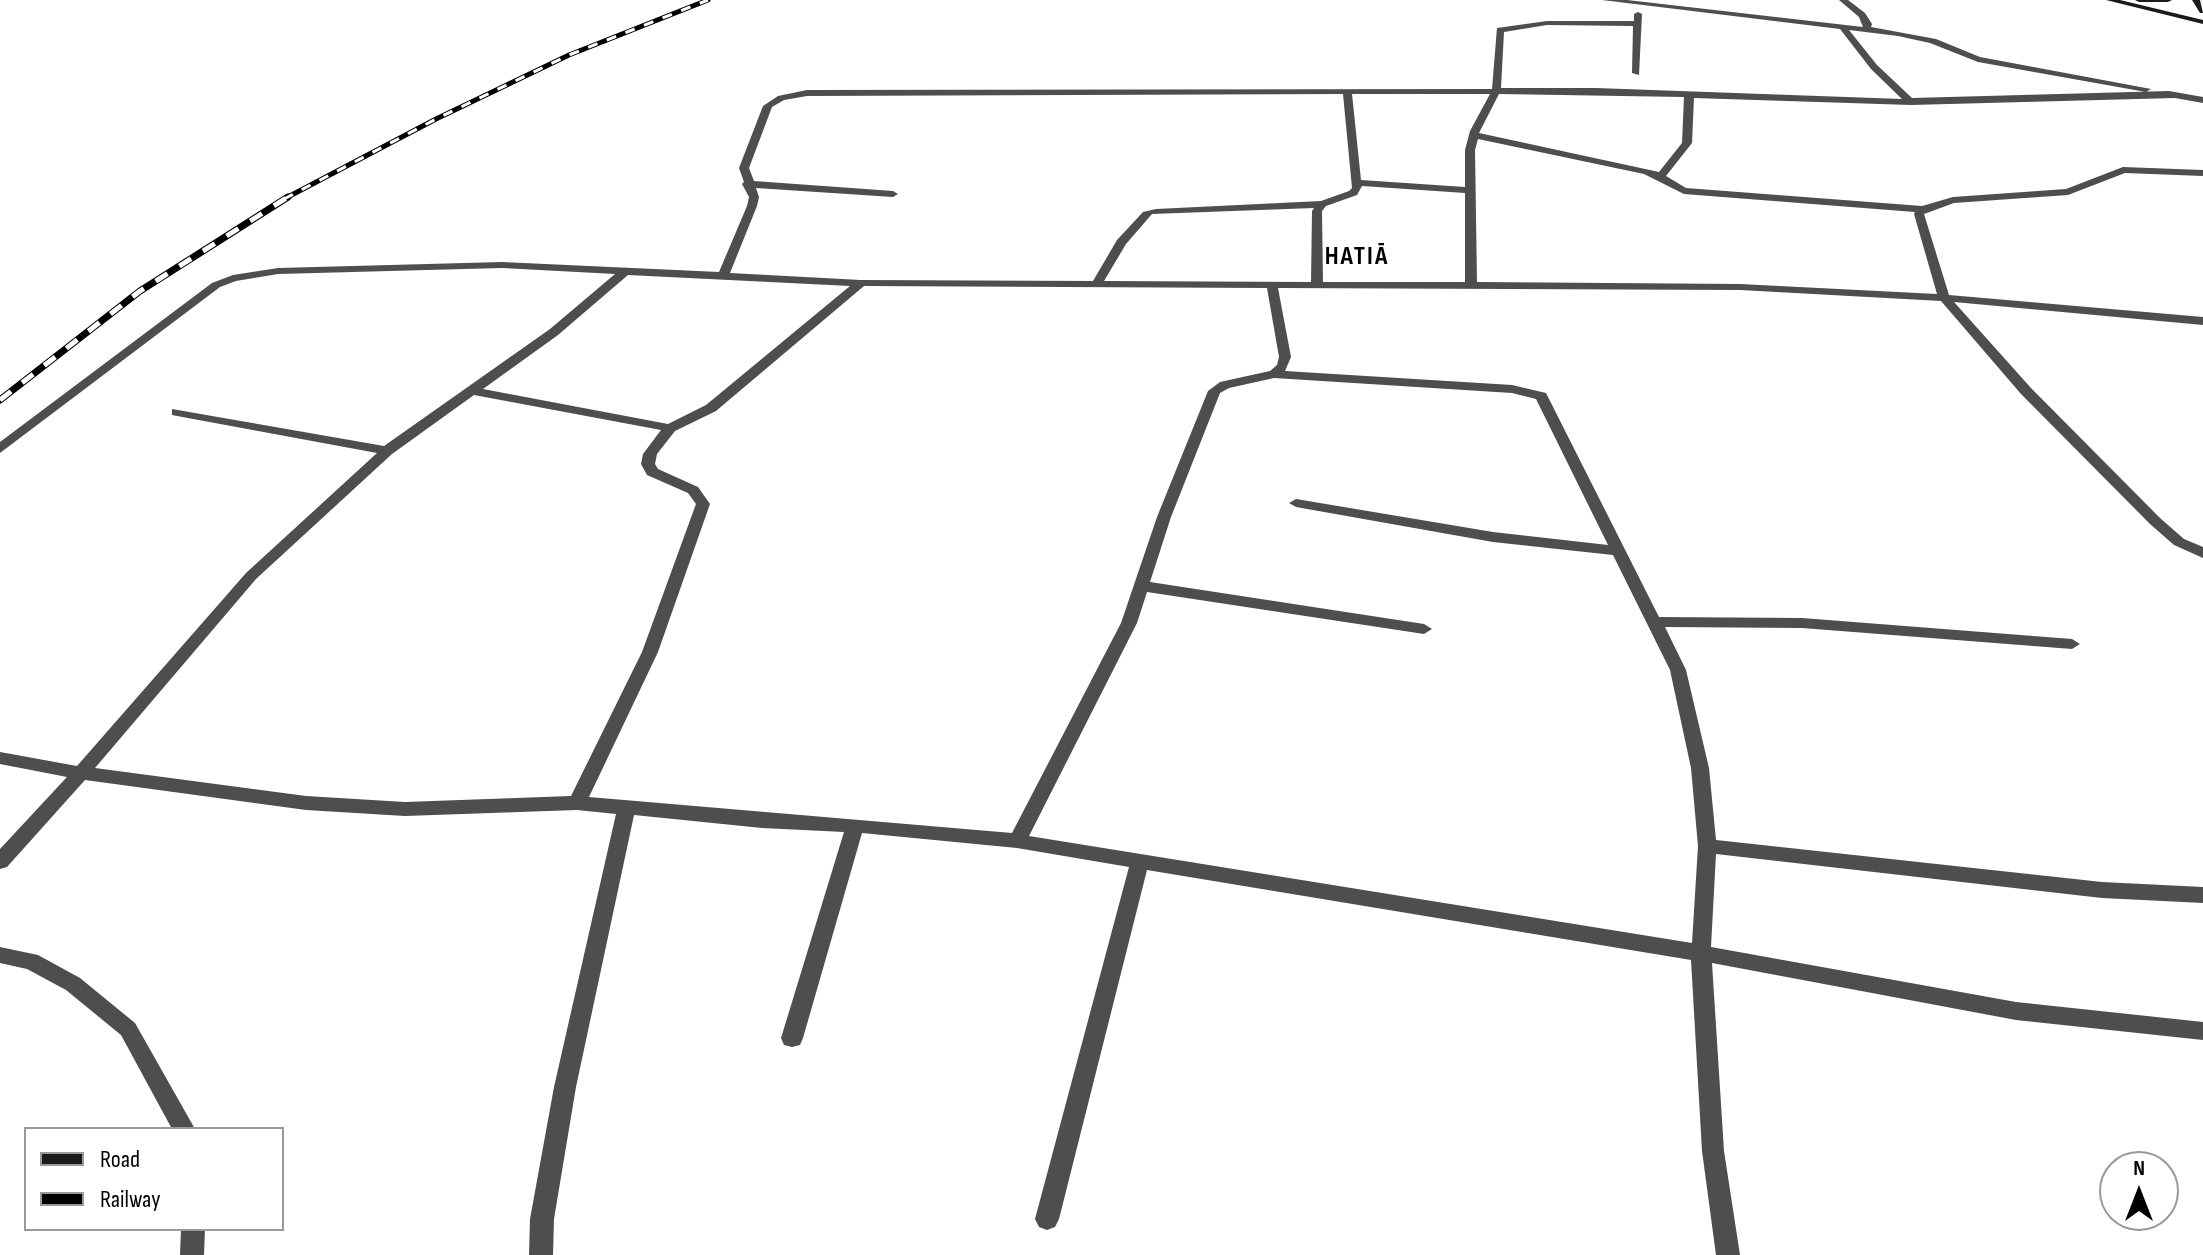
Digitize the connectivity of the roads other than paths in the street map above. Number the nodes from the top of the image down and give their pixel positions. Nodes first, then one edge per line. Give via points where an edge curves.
1 (1606, 0) edge
2 (1843, 0) edge
3 (2112, 0) edge
4 (2168, 0) edge
5 (2200, 0) edge
6 (1639, 2) edge
7 (2203, 11) edge
8 (2203, 22) edge
9 (1638, 24) junction
10 (1842, 26) junction
11 (1867, 28) junction
12 (1636, 73) dead end
13 (1496, 91) junction
14 (1347, 93) junction
15 (1689, 95) junction
16 (2179, 95) junction
17 (2203, 100) edge
18 (1911, 102) junction
19 (1474, 135) junction
20 (2203, 173) edge
21 (1660, 177) junction
22 (1356, 183) junction
23 (747, 184) junction
24 (1470, 190) junction
25 (893, 194) dead end
26 (1322, 204) junction
27 (1923, 209) junction
28 (627, 270) junction
29 (724, 274) junction
30 (861, 283) junction
31 (1097, 283) junction
32 (1272, 285) junction
33 (1317, 285) junction
34 (1471, 285) junction
35 (1944, 298) junction
36 (2203, 321) edge
37 (1274, 374) junction
38 (473, 391) junction
39 (177, 412) dead end
40 (670, 428) junction
41 (0, 449) edge
42 (387, 451) junction
43 (1296, 503) dead end
44 (1620, 551) junction
45 (2203, 553) edge
46 (1141, 586) junction
47 (1655, 622) junction
48 (1424, 629) dead end
49 (2072, 644) dead end
50 (0, 758) edge
51 (81, 773) junction
52 (577, 803) junction
53 (626, 808) junction
54 (855, 825) junction
55 (1017, 841) junction
56 (1707, 846) junction
57 (0, 862) edge
58 (1139, 863) junction
59 (2203, 895) edge
60 (1701, 953) junction
61 (0, 955) edge
62 (2203, 1031) edge
63 (792, 1038) dead end
64 (183, 1127) edge
65 (1047, 1219) dead end
66 (193, 1231) edge
67 (192, 1255) edge
68 (541, 1255) edge
69 (1728, 1255) edge

1 - 6 street
2 - 11 street via 1862,15
3 - 4 street
3 - 8 street
5 - 7 street
6 - 9 street
6 - 10 street
9 - 12 street
9 - 13 street via 1504,28
10 - 11 street
10 - 18 street
11 - 16 street via 1917,37 1978,59
13 - 14 street
13 - 15 street
13 - 19 street
14 - 22 street
14 - 23 street via 798,94 768,106 746,156
15 - 18 street
15 - 21 street via 1687,143
16 - 17 street
16 - 18 street
19 - 21 street
19 - 24 street
20 - 27 street via 2123,170 2068,192 1953,200
21 - 27 street via 1676,188 1707,195
22 - 24 street
22 - 26 street via 1353,193
23 - 25 street
23 - 29 street via 752,206
24 - 34 street
26 - 31 street via 1151,213 1121,242
26 - 33 street via 1317,211
27 - 35 street via 1919,214
28 - 29 street
28 - 38 street
28 - 41 street via 502,265 278,271 233,278 203,295
29 - 30 street
30 - 31 street
30 - 40 street via 711,408
31 - 32 street
32 - 33 street
32 - 37 street via 1285,357
33 - 34 street
34 - 35 street via 1740,287
35 - 36 street
35 - 45 street via 2026,391 2155,521 2179,542
37 - 44 street via 1512,389 1541,396
37 - 46 street via 1214,391
38 - 40 street
38 - 42 street
39 - 42 street
40 - 52 street via 648,464 652,472 693,490 703,504 650,652
42 - 51 street via 251,576
43 - 44 street via 1493,537
44 - 47 street
46 - 48 street
46 - 55 street via 1129,623
47 - 49 street via 1802,623
47 - 56 street via 1678,670 1688,712 1700,768
50 - 51 street
51 - 52 street via 390,809
51 - 57 street
52 - 53 street
53 - 54 street
53 - 68 street via 565,1087 542,1219
54 - 55 street
54 - 63 street
55 - 58 street
56 - 59 street via 2102,890
56 - 60 street
58 - 60 street
58 - 65 street
60 - 62 street via 2016,1011
60 - 69 street via 1713,1151
61 - 64 street via 31,961 73,984 128,1029
66 - 67 street

